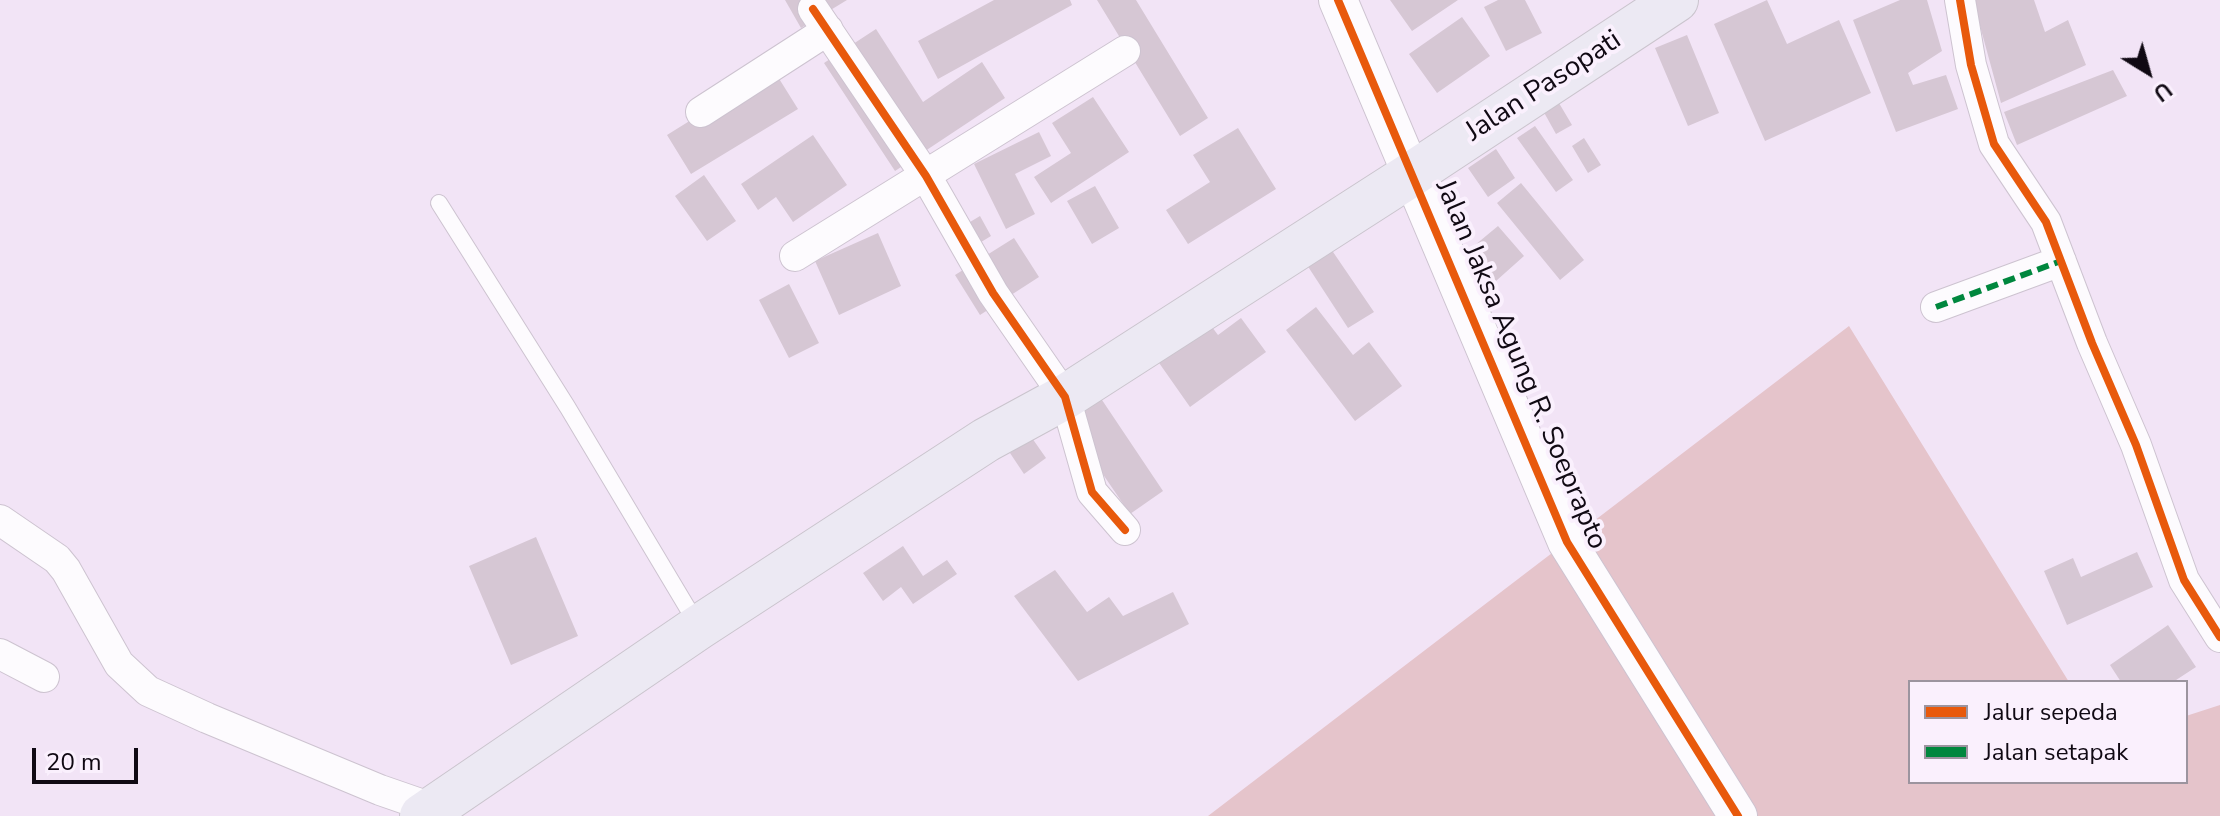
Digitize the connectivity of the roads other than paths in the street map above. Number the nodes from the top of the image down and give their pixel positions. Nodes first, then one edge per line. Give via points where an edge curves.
1 (1338, 0) edge
2 (1676, 0) edge
3 (1960, 0) edge
4 (1125, 51) dead end
5 (701, 112) dead end
6 (1412, 174) junction
7 (926, 176) junction
8 (439, 203) dead end
9 (795, 256) dead end
10 (2061, 261) junction
11 (1936, 307) dead end
12 (1065, 397) junction
13 (0, 520) edge
14 (1125, 530) dead end
15 (699, 627) junction
16 (2220, 637) edge
17 (0, 654) edge
18 (44, 677) dead end
19 (427, 812) edge
20 (1738, 816) edge

1 - 6 street, Jalan Jaksa Agung R. Soeprapto
2 - 6 main road, Jalan Pasopati
3 - 10 street via 1971,65 1994,144 2046,222
4 - 7 street
5 - 7 street via 820,20
6 - 12 main road, Jalan Pasopati
6 - 20 street, Jalan Jaksa Agung R. Soeprapto via 1567,542
7 - 9 street
7 - 12 street via 993,293
8 - 15 lane
10 - 11 street
10 - 16 street via 2184,580
12 - 14 street via 1092,492
12 - 15 main road, Jalan Pasopati via 986,440
13 - 19 street via 57,559 119,664 148,691
15 - 19 main road, Jalan Pasopati
17 - 18 street

